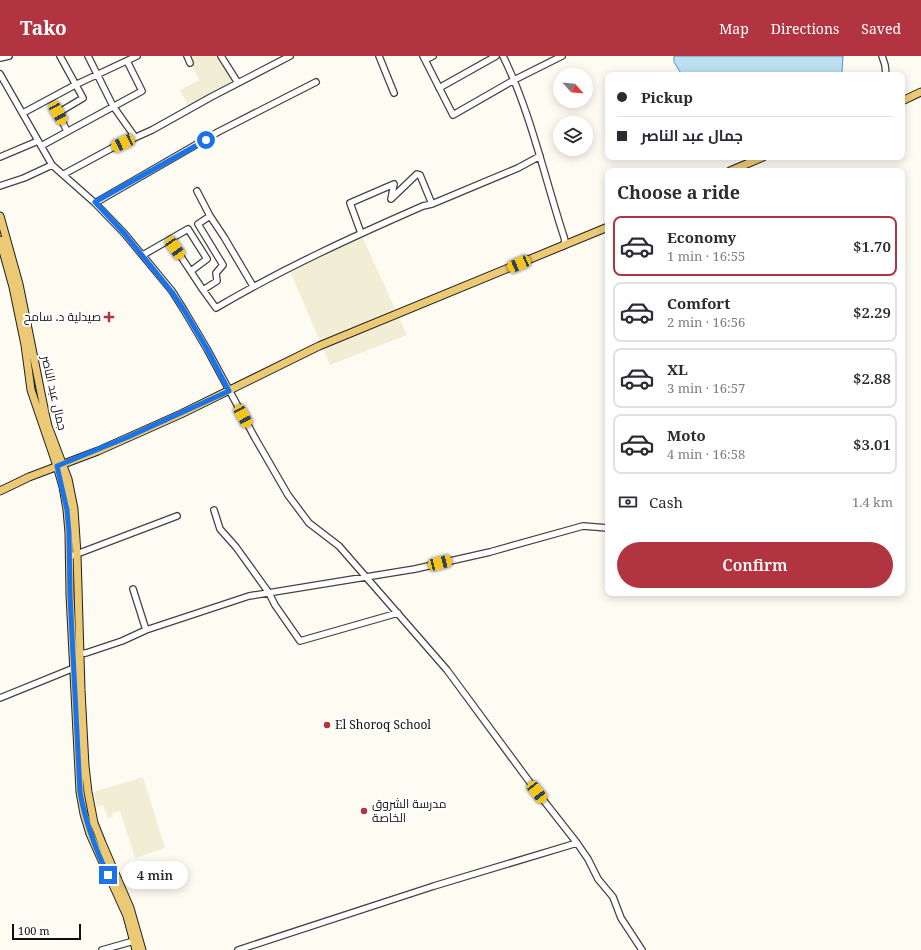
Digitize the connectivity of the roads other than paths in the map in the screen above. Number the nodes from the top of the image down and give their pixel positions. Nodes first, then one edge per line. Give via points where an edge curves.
1 (60, 56) edge
2 (88, 56) edge
3 (137, 56) edge
4 (187, 56) edge
5 (221, 56) edge
6 (290, 56) edge
7 (379, 56) edge
8 (433, 56) edge
9 (496, 56) edge
10 (503, 56) edge
11 (562, 56) edge
12 (882, 56) edge
13 (424, 58) edge
14 (127, 61) junction
15 (190, 63) dead end
16 (886, 72) edge
17 (0, 74) edge
18 (96, 74) junction
19 (514, 80) junction
20 (316, 82) dead end
21 (238, 83) junction
22 (75, 85) junction
23 (439, 88) junction
24 (921, 92) edge
25 (394, 93) dead end
26 (905, 99) edge
27 (113, 106) junction
28 (23, 113) junction
29 (68, 131) junction
30 (135, 137) junction
31 (39, 143) junction
32 (540, 156) junction
33 (0, 157) edge
34 (756, 160) edge
35 (52, 165) junction
36 (737, 168) edge
37 (64, 174) junction
38 (0, 186) edge
39 (197, 191) dead end
40 (95, 202) junction
41 (432, 204) junction
42 (0, 216) edge
43 (210, 216) junction
44 (605, 228) edge
45 (361, 232) junction
46 (0, 240) edge
47 (170, 240) junction
48 (563, 246) junction
49 (143, 255) junction
50 (191, 271) junction
51 (253, 286) junction
52 (204, 290) junction
53 (229, 391) junction
54 (60, 465) junction
55 (0, 490) edge
56 (214, 510) dead end
57 (177, 516) dead end
58 (605, 528) edge
59 (77, 554) junction
60 (70, 557) junction
61 (367, 577) junction
62 (133, 589) dead end
63 (269, 593) junction
64 (398, 613) junction
65 (146, 630) junction
66 (76, 654) junction
67 (74, 668) junction
68 (0, 698) edge
69 (577, 843) junction
70 (134, 941) junction
71 (102, 950) edge
72 (136, 950) edge
73 (142, 950) edge
74 (239, 950) edge
75 (642, 950) edge

1 - 22 street
2 - 18 street
3 - 14 street
4 - 15 street
5 - 21 street
6 - 21 street
7 - 25 street
8 - 13 street
9 - 23 street
10 - 19 street
11 - 19 street
12 - 16 street
13 - 23 street
14 - 18 street
14 - 27 street via 142,91
17 - 28 street
18 - 22 street
18 - 27 street
19 - 23 street via 453,115
19 - 32 street
20 - 40 street via 218,132
21 - 30 street
22 - 28 street
22 - 29 street via 83,98 58,113
24 - 26 main road
27 - 29 street
27 - 30 street
28 - 31 street
29 - 31 street
30 - 37 street
31 - 33 street
31 - 35 street
32 - 41 street via 518,168
32 - 48 street via 564,237
34 - 36 main road
35 - 37 street
35 - 38 street
37 - 40 street
39 - 43 street
40 - 49 street
41 - 45 street
41 - 45 street via 420,174 417,174 391,200 394,184 350,203
42 - 54 main road, جمال عبد الناصر via 19,284 47,419
43 - 51 street
43 - 52 street via 198,224 224,265 216,273 217,281
44 - 48 main road
45 - 51 street
46 - 54 main road, جمال عبد الناصر via 25,345 31,390
47 - 49 street
47 - 50 street
47 - 50 street via 188,229 207,259
48 - 53 main road via 314,349
49 - 53 street via 184,310
50 - 52 street
51 - 52 street via 216,308
53 - 54 main road via 98,451
53 - 61 street via 288,495 309,523 339,546
54 - 55 main road
54 - 59 main road, جمال عبد الناصر via 68,479 74,509
54 - 60 main road, جمال عبد الناصر via 67,510
56 - 63 street via 220,529
57 - 59 street
58 - 61 street via 583,526 490,552
59 - 60 street
59 - 66 main road, جمال عبد الناصر
60 - 66 main road, جمال عبد الناصر
61 - 63 street
61 - 64 street
62 - 65 street
63 - 64 street via 300,641
63 - 65 street via 249,596
64 - 69 street via 447,670
65 - 66 street via 122,641
66 - 67 main road, جمال عبد الناصر
66 - 73 main road, جمال عبد الناصر via 85,766 94,823 130,908
67 - 68 street
67 - 70 main road, جمال عبد الناصر via 80,792 84,814 99,855 127,916
69 - 74 street via 453,880
69 - 75 street
70 - 71 street
70 - 72 main road, جمال عبد الناصر

